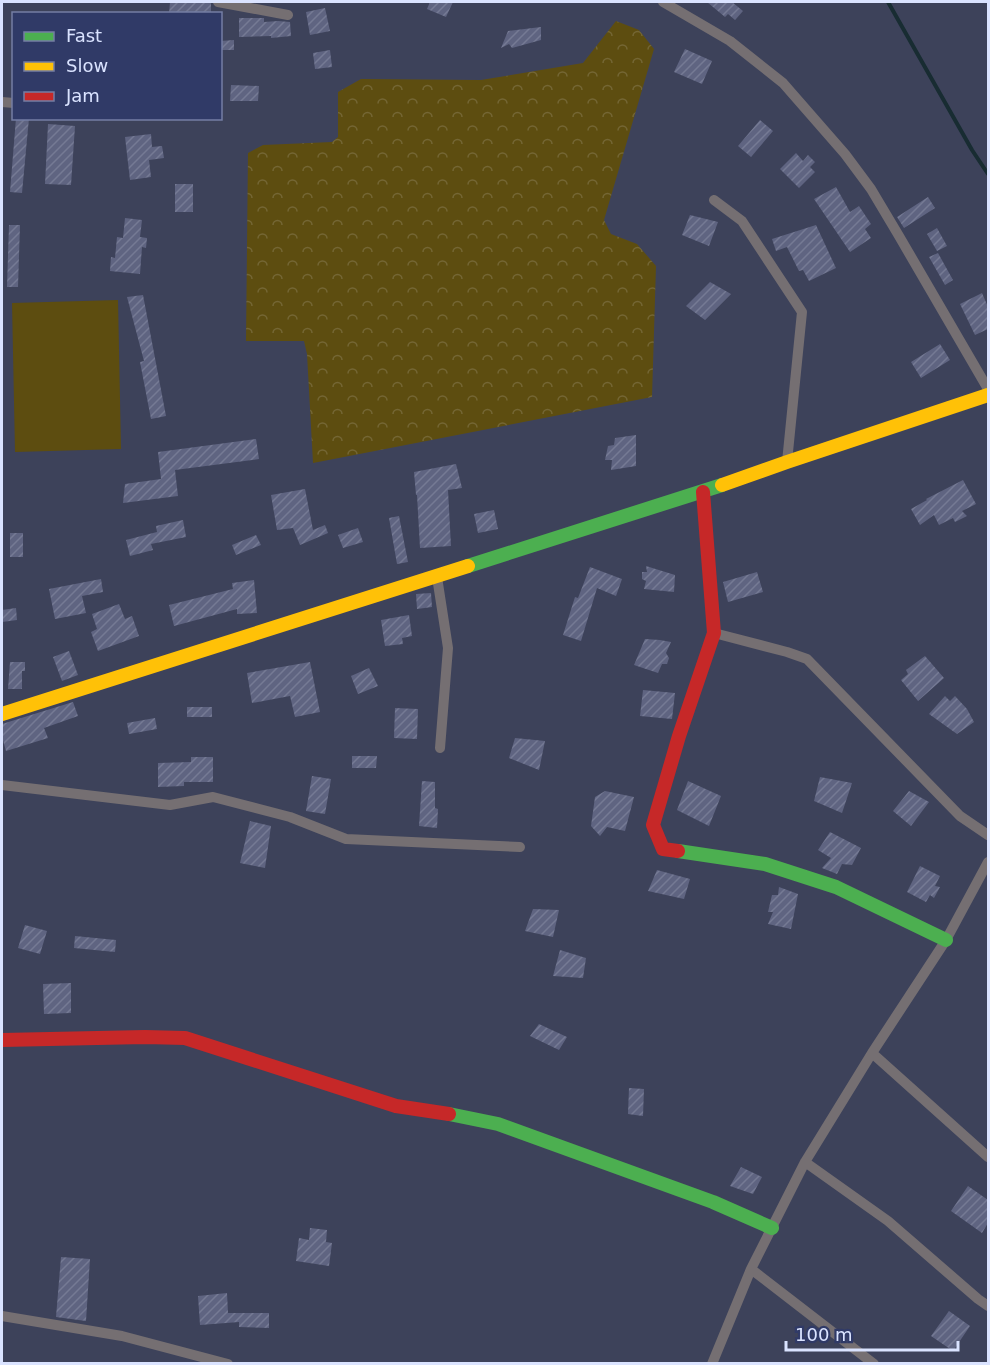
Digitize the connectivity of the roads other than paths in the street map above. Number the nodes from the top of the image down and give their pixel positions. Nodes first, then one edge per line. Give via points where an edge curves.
1 (218, 2) edge
2 (663, 2) edge
3 (288, 15) dead end
4 (714, 200) dead end
5 (988, 389) edge
6 (988, 395) edge
7 (787, 462) junction
8 (703, 492) junction
9 (437, 577) junction
10 (714, 633) junction
11 (2, 714) edge
12 (440, 748) dead end
13 (2, 785) edge
14 (988, 835) edge
15 (520, 847) dead end
16 (988, 862) edge
17 (946, 940) junction
18 (2, 1040) edge
19 (872, 1053) junction
20 (988, 1157) edge
21 (806, 1162) junction
22 (772, 1228) junction
23 (751, 1269) junction
24 (988, 1306) edge
25 (2, 1316) edge
26 (228, 1364) edge
27 (712, 1364) edge
28 (874, 1364) edge

1 - 3 street
2 - 5 street via 730,41 783,83 845,154 871,189
4 - 7 street via 742,220 802,312
6 - 7 street
7 - 8 street
8 - 9 street
8 - 10 street
9 - 11 street
9 - 12 street via 448,648
10 - 14 street via 807,659 960,816
10 - 17 street via 653,825 663,849 765,864 816,880
13 - 15 street via 170,805 213,797 290,818 346,839
16 - 17 street
17 - 19 street
18 - 22 street via 186,1038 396,1106 498,1124 713,1202
19 - 20 street
19 - 21 street
21 - 22 street
21 - 24 street via 888,1221
22 - 23 street
23 - 27 street
23 - 28 street
25 - 26 street via 122,1336

